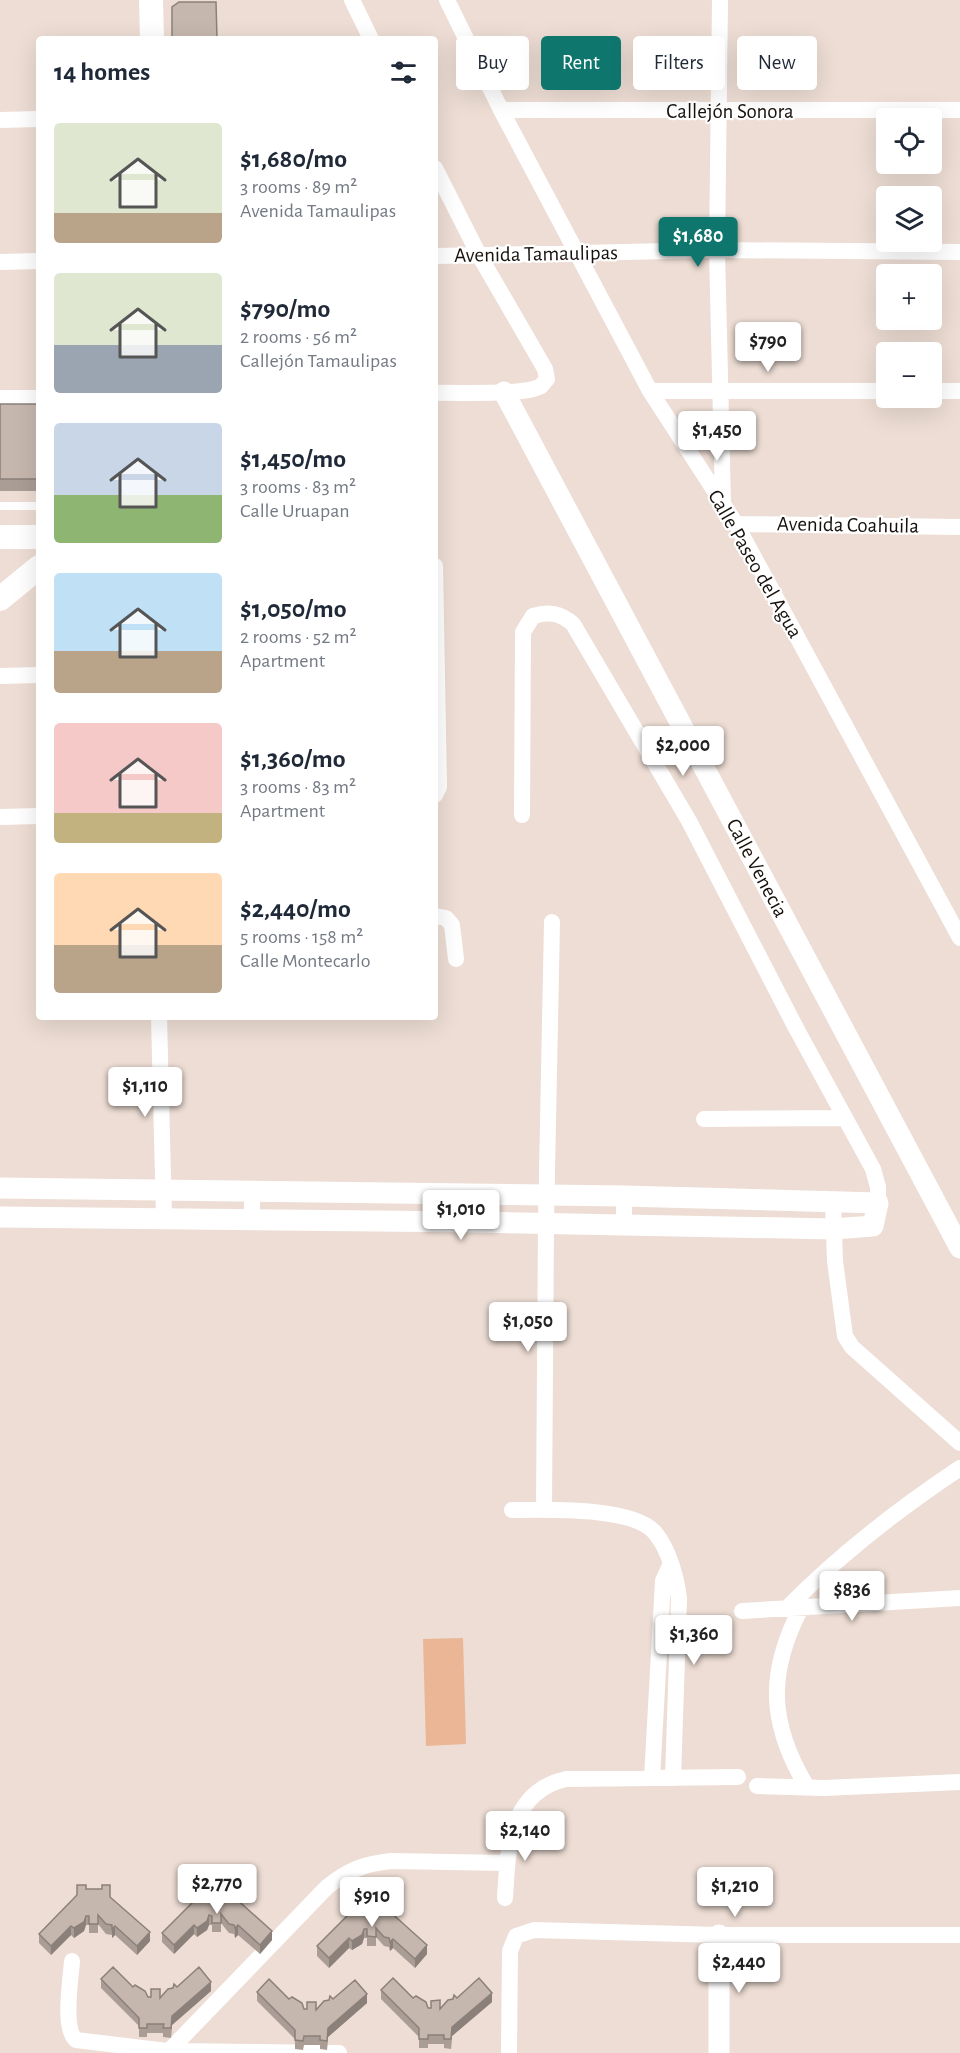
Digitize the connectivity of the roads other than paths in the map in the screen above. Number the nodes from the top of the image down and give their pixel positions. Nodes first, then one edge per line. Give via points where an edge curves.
1 (151, 0) edge
2 (352, 0) edge
3 (447, 0) edge
4 (720, 0) edge
5 (152, 36) edge
6 (370, 36) edge
7 (501, 110) junction
8 (960, 110) edge
9 (718, 111) junction
10 (36, 119) edge
11 (0, 120) edge
12 (438, 174) edge
13 (717, 250) junction
14 (576, 252) junction
15 (960, 252) edge
16 (479, 255) junction
17 (438, 256) edge
18 (36, 261) edge
19 (0, 262) edge
20 (650, 391) junction
21 (719, 391) junction
22 (876, 391) edge
23 (942, 391) edge
24 (960, 391) edge
25 (504, 392) junction
26 (438, 393) edge
27 (36, 398) edge
28 (0, 399) edge
29 (723, 503) junction
30 (0, 506) edge
31 (36, 506) edge
32 (736, 524) junction
33 (960, 527) edge
34 (0, 537) edge
35 (36, 537) edge
36 (36, 569) edge
37 (0, 599) edge
38 (36, 675) edge
39 (0, 676) edge
40 (438, 747) edge
41 (438, 789) edge
42 (522, 815) dead end
43 (36, 816) edge
44 (0, 817) edge
45 (438, 917) edge
46 (552, 922) dead end
47 (960, 938) edge
48 (456, 959) dead end
49 (159, 1020) edge
50 (845, 1118) junction
51 (704, 1119) dead end
52 (0, 1188) edge
53 (165, 1189) junction
54 (253, 1191) junction
55 (376, 1193) junction
56 (472, 1195) junction
57 (547, 1196) junction
58 (624, 1196) junction
59 (833, 1203) junction
60 (878, 1203) junction
61 (0, 1217) edge
62 (164, 1218) junction
63 (251, 1220) junction
64 (376, 1221) junction
65 (473, 1222) junction
66 (546, 1223) junction
67 (624, 1225) junction
68 (833, 1229) junction
69 (958, 1241) edge
70 (960, 1443) edge
71 (960, 1468) edge
72 (512, 1510) dead end
73 (544, 1510) junction
74 (671, 1563) junction
75 (960, 1598) edge
76 (794, 1608) junction
77 (742, 1611) dead end
78 (738, 1777) dead end
79 (652, 1778) junction
80 (673, 1778) junction
81 (960, 1782) edge
82 (757, 1785) dead end
83 (807, 1787) junction
84 (507, 1863) junction
85 (505, 1898) dead end
86 (719, 1935) junction
87 (960, 1935) edge
88 (72, 1961) dead end
89 (142, 2051) edge
90 (167, 2052) edge
91 (339, 2053) edge
92 (509, 2053) edge
93 (719, 2053) edge

1 - 5 main road
2 - 6 street
3 - 7 street, Calle Paseo del Agua
4 - 9 street
7 - 9 street, Callejón Sonora
7 - 14 street, Calle Paseo del Agua
8 - 9 street, Callejón Sonora
9 - 13 street
10 - 11 street
12 - 16 street
13 - 14 street, Avenida Tamaulipas
13 - 15 street, Avenida Tamaulipas
13 - 21 street
14 - 16 street, Avenida Tamaulipas
14 - 20 street, Calle Paseo del Agua
16 - 17 street, Avenida Tamaulipas
16 - 25 street via 547,379 536,388
18 - 19 street
20 - 21 street
20 - 29 street, Calle Paseo del Agua
21 - 22 street
21 - 29 street
23 - 24 street
25 - 26 street
25 - 69 street, Calle Venecia
27 - 28 street
29 - 32 street, Calle Paseo del Agua
30 - 31 lane
32 - 33 street, Avenida Coahuila
32 - 47 street, Calle Paseo del Agua
34 - 35 main road
36 - 37 main road
38 - 39 street
40 - 41 street
42 - 50 street via 523,632 533,616 547,612 564,616 573,624 689,821
43 - 44 street
45 - 48 street via 452,925
46 - 57 street
49 - 53 street
50 - 51 street
50 - 60 street via 873,1169
52 - 53 street
53 - 54 street
53 - 62 street
54 - 55 street
54 - 63 street
55 - 56 street
55 - 64 street
56 - 57 street
56 - 65 street
57 - 58 street
57 - 66 street
58 - 59 street
58 - 67 street
59 - 60 street
59 - 68 street
60 - 68 street via 873,1226
61 - 62 street
62 - 63 street
63 - 64 street
64 - 65 street
65 - 66 street
66 - 67 street
66 - 73 street
67 - 68 street
68 - 70 street via 845,1336 852,1347
71 - 76 street via 863,1537 823,1572
72 - 73 street
73 - 74 street via 619,1514 640,1521 656,1533
74 - 79 street via 663,1581
74 - 80 street via 679,1599
75 - 76 street
76 - 77 street
76 - 83 street via 781,1658 778,1712 783,1739
78 - 80 street
79 - 80 street
79 - 84 street via 554,1782 528,1801 515,1821
81 - 83 street
82 - 83 street
84 - 85 street
84 - 90 street via 391,1861 347,1872 327,1887
86 - 87 street
86 - 92 street via 534,1930 516,1936 510,1951
86 - 93 street
88 - 89 street via 68,2025 71,2036 88,2043
89 - 90 street
90 - 91 street

